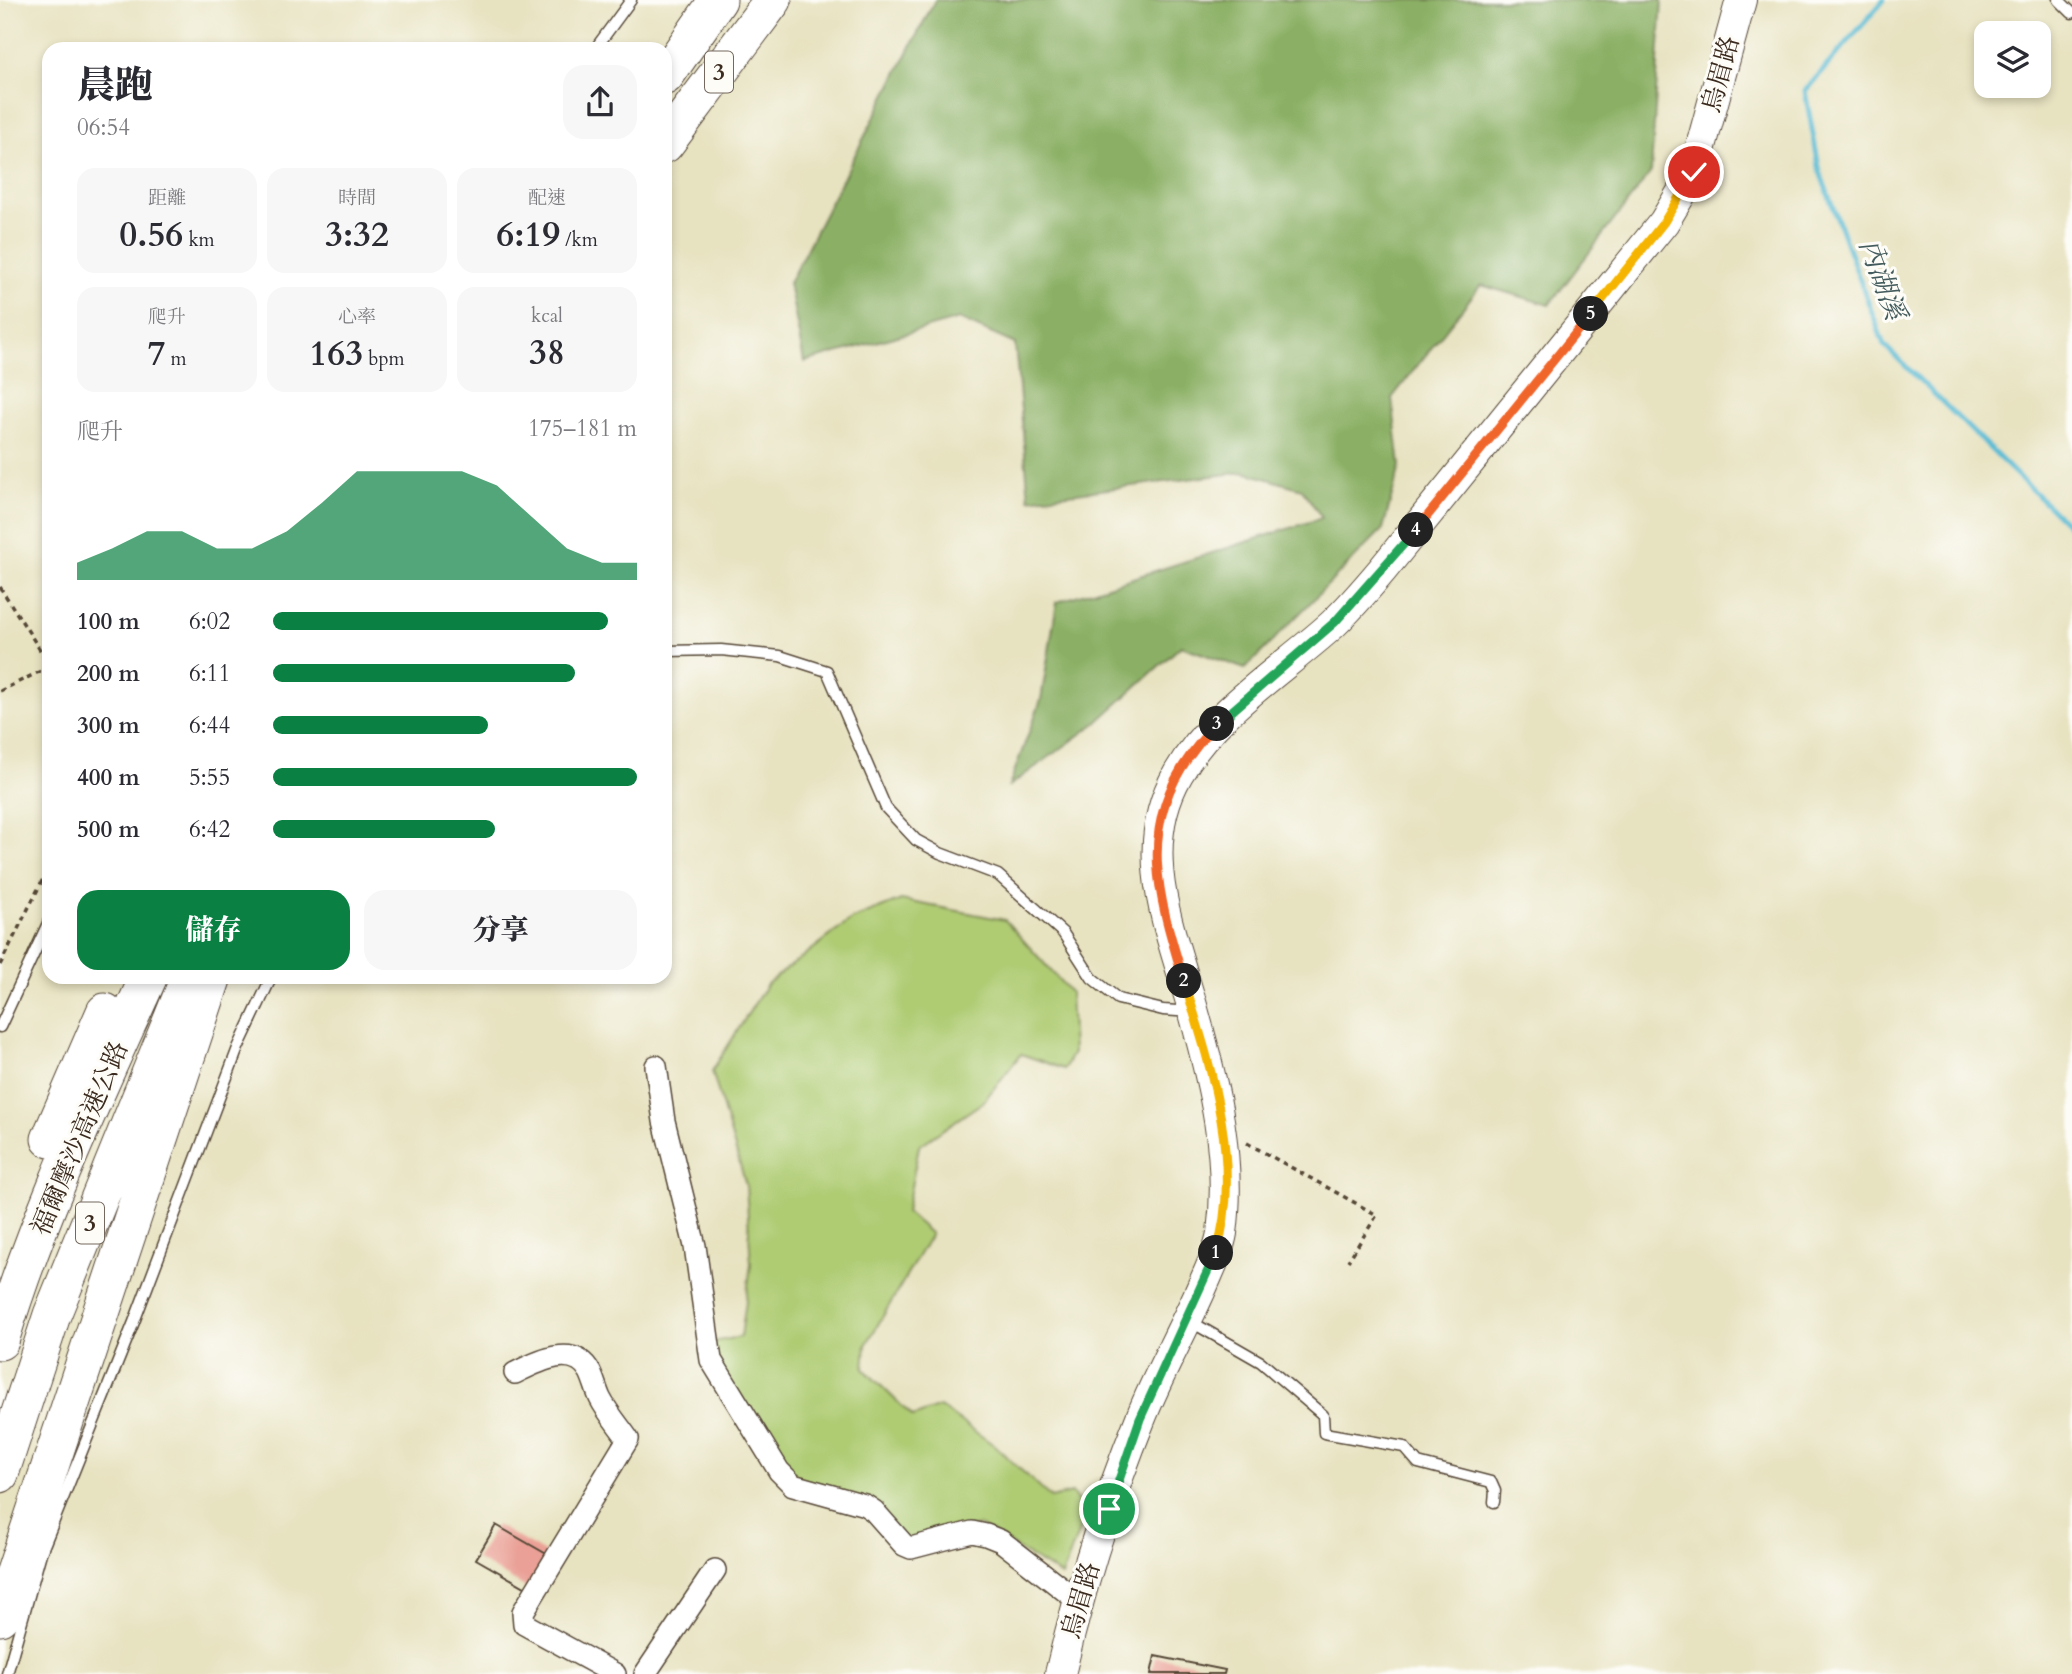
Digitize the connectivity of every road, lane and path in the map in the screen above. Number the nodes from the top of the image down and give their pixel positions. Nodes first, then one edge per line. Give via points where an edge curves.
1 (631, 0) edge
2 (718, 0) edge
3 (773, 0) edge
4 (1741, 0) edge
5 (2059, 0) edge
6 (2072, 13) edge
7 (600, 42) edge
8 (672, 66) edge
9 (672, 136) edge
10 (0, 587) edge
11 (672, 650) edge
12 (42, 654) edge
13 (42, 669) edge
14 (0, 691) edge
15 (42, 881) edge
16 (42, 936) edge
17 (0, 965) edge
18 (118, 984) edge
19 (145, 984) edge
20 (189, 984) edge
21 (210, 984) edge
22 (268, 984) edge
23 (1194, 1012) junction
24 (0, 1027) edge
25 (656, 1066) dead end
26 (1220, 1128) junction
27 (0, 1259) edge
28 (1348, 1261) dead end
29 (1188, 1320) junction
30 (0, 1341) edge
31 (515, 1373) dead end
32 (0, 1474) edge
33 (1494, 1502) dead end
34 (715, 1570) dead end
35 (1077, 1600) junction
36 (0, 1617) edge
37 (7, 1674) edge
38 (615, 1674) edge
39 (645, 1674) edge
40 (1060, 1674) edge

1 - 7 lane
2 - 8 highway, 3
3 - 9 highway, 3
4 - 23 main road, 烏眉路 via 1694,172 1664,222 1383,569 1335,622 1208,731 1177,775 1155,844 1164,916
5 - 6 lane
10 - 12 path
11 - 23 lane via 780,656 827,671 886,807 916,840 998,875 1063,933 1092,978 1118,999
13 - 14 path
15 - 17 path
16 - 24 lane
18 - 27 highway
19 - 30 highway, 福爾摩沙高速公路 / 3 via 19,1279
20 - 32 highway, 福爾摩沙高速公路 / 3 via 52,1315
21 - 36 highway
22 - 37 lane via 238,1048 41,1553
23 - 26 main road, 烏眉路
25 - 35 street via 664,1121 695,1246 711,1360 779,1471 803,1489 864,1505 911,1548 972,1532 1001,1541
26 - 28 path via 1377,1215
26 - 29 main road, 烏眉路 via 1226,1175 1222,1236
29 - 33 lane via 1261,1362 1322,1415 1324,1433 1404,1447 1418,1463 1491,1482
29 - 35 main road, 烏眉路 via 1140,1419
31 - 38 street via 544,1359 578,1359 589,1369 601,1399 628,1439 523,1612 524,1624
34 - 39 street
35 - 40 main road, 烏眉路

